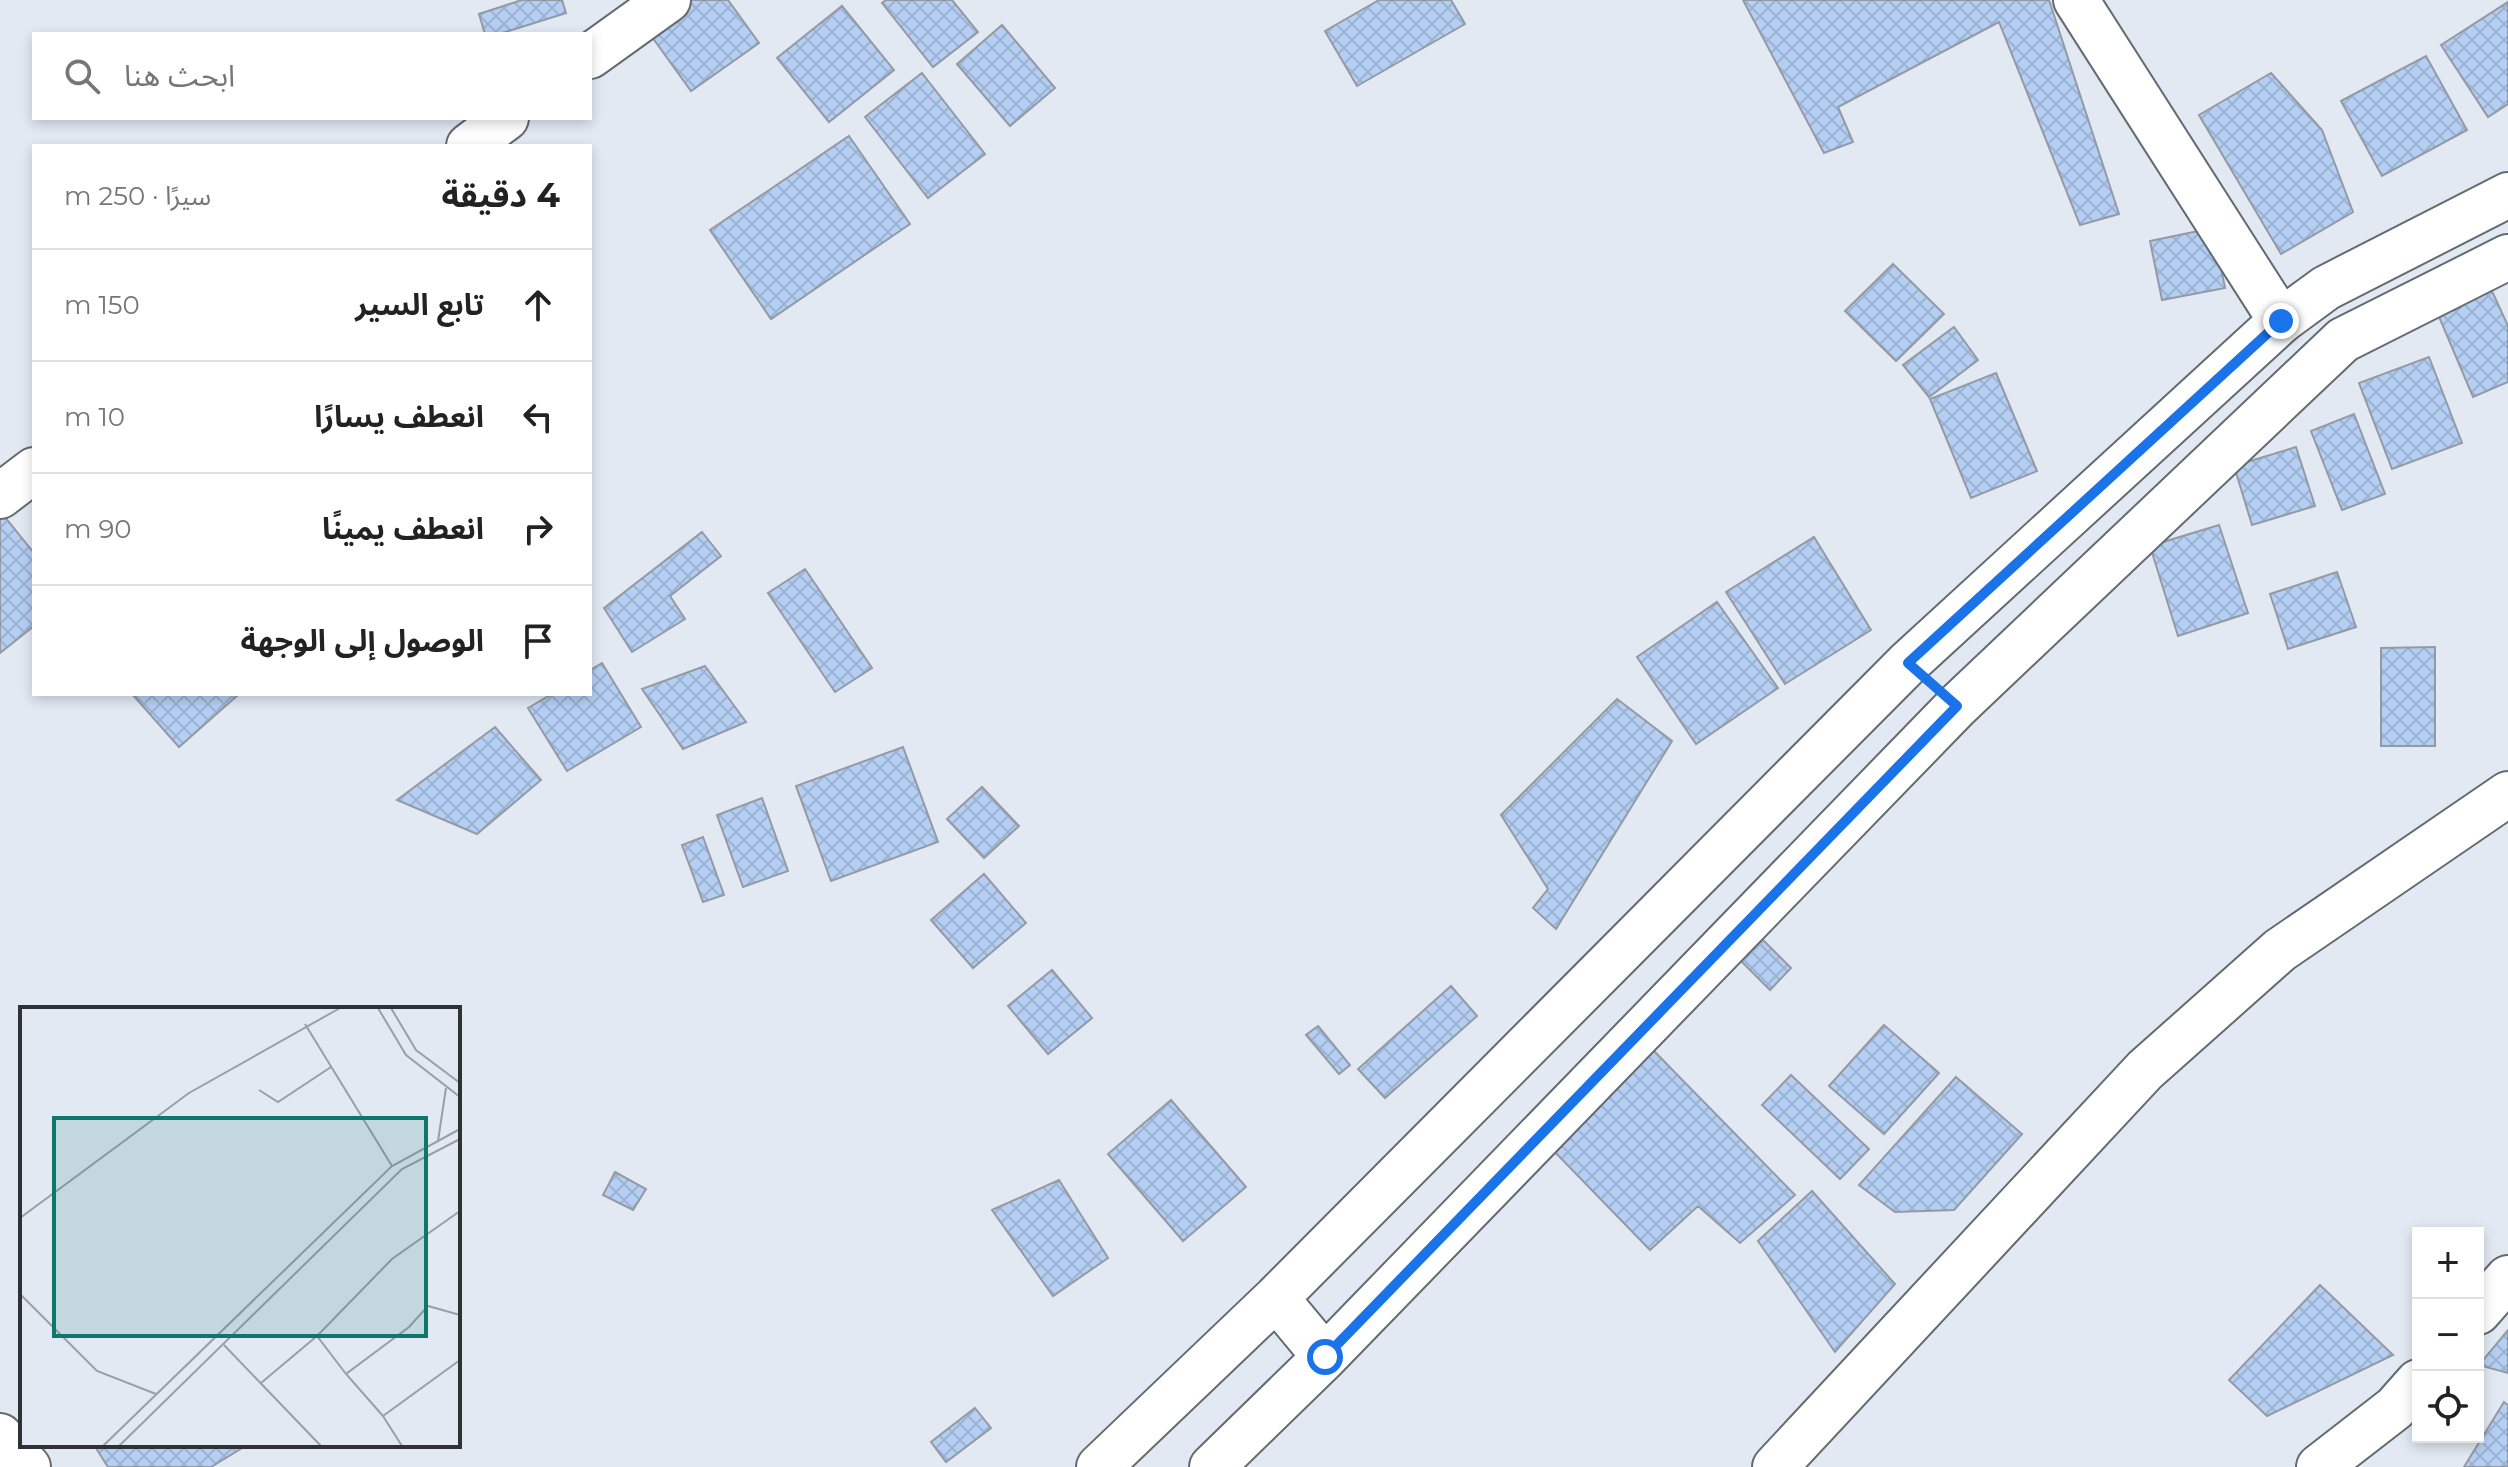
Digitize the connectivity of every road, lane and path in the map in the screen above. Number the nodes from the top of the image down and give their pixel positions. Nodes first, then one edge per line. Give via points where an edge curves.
1 (668, 0) edge
2 (2076, 0) edge
3 (592, 55) edge
4 (503, 120) edge
5 (472, 144) edge
6 (2508, 195) edge
7 (2508, 257) edge
8 (2281, 321) junction
9 (32, 472) edge
10 (0, 496) edge
11 (1908, 663) junction
12 (1957, 706) junction
13 (2508, 794) edge
14 (2508, 1278) edge
15 (1276, 1298) junction
16 (2484, 1305) edge
17 (1325, 1357) junction
18 (2412, 1389) edge
19 (0, 1436) edge
20 (28, 1467) edge
21 (1099, 1467) edge
22 (1212, 1467) edge
23 (1775, 1467) edge
24 (2319, 1467) edge

1 - 3 main road
2 - 8 main road
4 - 5 main road
6 - 8 main road via 2326,288
7 - 12 main road via 2343,340
8 - 11 main road
9 - 10 main road
11 - 12 main road
11 - 15 main road
12 - 17 main road
13 - 23 main road via 2280,950 2145,1070
14 - 16 main road
15 - 17 main road
15 - 21 main road
17 - 22 main road
18 - 24 main road
19 - 20 main road

